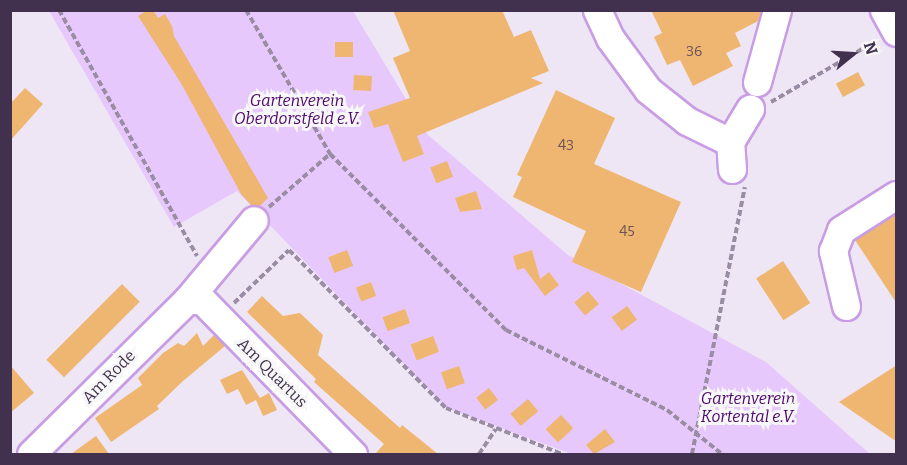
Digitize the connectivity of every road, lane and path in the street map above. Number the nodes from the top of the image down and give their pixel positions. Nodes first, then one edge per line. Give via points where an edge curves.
1 (59, 10) edge
2 (246, 10) edge
3 (597, 10) edge
4 (777, 10) edge
5 (884, 10) edge
6 (887, 37) edge
7 (757, 82) dead end
8 (791, 89) dead end
9 (750, 109) dead end
10 (730, 142) junction
11 (330, 154) junction
12 (739, 175) joint
13 (897, 195) edge
14 (254, 220) joint
15 (210, 269) junction
16 (187, 300) junction
17 (846, 306) dead end
18 (225, 312) dead end
19 (496, 429) junction
20 (697, 431) junction
21 (31, 454) edge
22 (353, 454) edge
23 (479, 454) edge
24 (562, 454) edge
25 (692, 454) edge
26 (722, 454) edge

1 - 15 path via 198,258
2 - 11 path
3 - 10 street via 610,38 648,90 687,122
4 - 7 street
5 - 6 street
6 - 8 path
9 - 10 street
10 - 12 street
11 - 14 path
11 - 20 path via 506,330 667,410
12 - 20 path
13 - 17 street via 841,230 833,252
14 - 15 street, Am Rode
15 - 16 street, Am Rode
16 - 21 street, Am Rode
16 - 22 street, Am Quartus via 202,300
18 - 19 path via 289,250 446,408
19 - 23 path
19 - 24 path
20 - 25 path
20 - 26 path

